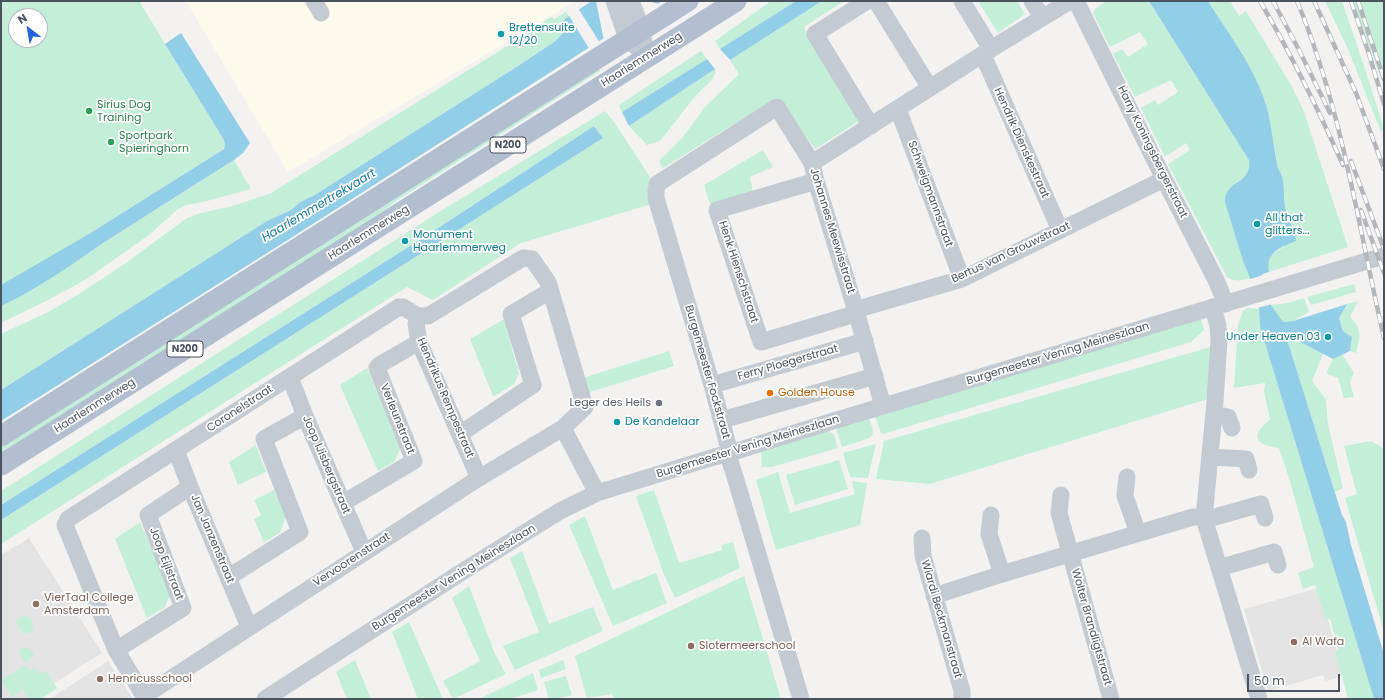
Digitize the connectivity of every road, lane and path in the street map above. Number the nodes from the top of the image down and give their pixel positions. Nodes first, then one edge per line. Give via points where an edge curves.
1 (614, 1) edge
2 (631, 1) edge
3 (688, 1) edge
4 (736, 1) edge
5 (867, 1) edge
6 (876, 1) edge
7 (962, 1) edge
8 (1032, 1) edge
9 (1070, 1) edge
10 (1076, 1) edge
11 (1042, 17) junction
12 (634, 32) junction
13 (987, 52) junction
14 (647, 57) junction
15 (930, 88) junction
16 (898, 109) junction
17 (871, 126) junction
18 (812, 163) junction
19 (1164, 178) junction
20 (816, 181) junction
21 (657, 184) joint
22 (1060, 230) junction
23 (1384, 256) edge
24 (962, 279) junction
25 (550, 291) junction
26 (1220, 305) junction
27 (856, 311) junction
28 (418, 316) junction
29 (865, 340) junction
30 (419, 342) junction
31 (761, 342) joint
32 (875, 376) junction
33 (290, 377) junction
34 (712, 385) junction
35 (883, 406) junction
36 (1214, 414) junction
37 (305, 416) junction
38 (722, 420) junction
39 (563, 428) junction
40 (1232, 428) dead end
41 (460, 434) junction
42 (1, 436) edge
43 (176, 450) junction
44 (730, 453) junction
45 (1210, 457) junction
46 (1, 465) edge
47 (1249, 470) dead end
48 (1127, 477) dead end
49 (479, 478) junction
50 (190, 487) junction
51 (597, 493) junction
52 (1062, 495) dead end
53 (343, 503) junction
54 (991, 515) dead end
55 (1204, 518) junction
56 (1265, 518) dead end
57 (1138, 533) junction
58 (922, 538) dead end
59 (364, 552) junction
60 (1070, 554) junction
61 (1278, 565) dead end
62 (1219, 568) junction
63 (1002, 574) junction
64 (229, 577) junction
65 (934, 596) junction
66 (249, 627) junction
67 (116, 650) junction
68 (145, 697) edge
69 (265, 699) edge
70 (801, 699) edge
71 (962, 699) edge
72 (1111, 699) edge
73 (1259, 699) edge

1 - 12 street
2 - 12 street
3 - 12 main road, N200
4 - 14 main road, Haarlemmerweg / N200
5 - 17 street via 815,34
6 - 15 street
7 - 13 street, Hendrik Dienskestraat
8 - 11 street
9 - 11 street
10 - 19 street, Harry Koningsbergerstraat
11 - 13 street
12 - 14 street
12 - 42 main road, N200
13 - 15 street
13 - 22 street, Hendrik Dienskestraat
14 - 46 main road, Haarlemmerweg / N200
15 - 16 street
16 - 17 street
16 - 24 street, Schweigmannstraat
17 - 18 street
18 - 20 street, Johannes Meewisstraat
18 - 21 street, Johannes Meewisstraat via 777,107
19 - 22 street, Bertus van Grouwstraat
19 - 26 street, Harry Koningsbergerstraat via 1216,280
20 - 27 street, Johannes Meewisstraat
20 - 31 street, Henk Hienschstraat via 717,210
21 - 34 street, Burgemeester Fockstraat via 656,198
22 - 24 street, Bertus van Grouwstraat
23 - 26 street, Burgemeester Vening Meineszlaan
24 - 27 street, Bertus van Grouwstraat
25 - 28 street via 548,282 532,259 522,258 428,316
25 - 39 street, Vervoorenstraat via 586,407
25 - 41 street via 511,314 532,385
26 - 35 street, Burgemeester Vening Meineszlaan
26 - 36 street, Harry Koningsbergerstraat
27 - 29 street, Johannes Meewisstraat
27 - 31 street, Bertus van Grouwstraat via 848,316
28 - 30 street, Hendrikus Rempestraat via 416,324
28 - 33 street, Coronelstraat via 399,307
29 - 32 street, Johannes Meewisstraat
29 - 34 street, Ferry Ploegerstraat
30 - 41 street, Hendrikus Rempestraat
30 - 53 street, Verleunstraat via 377,368 414,461
32 - 35 street, Johannes Meewisstraat
32 - 38 street
33 - 37 street, Joop IJisbergstraat
33 - 43 street, Coronelstraat
34 - 38 street, Burgemeester Fockstraat
35 - 44 street, Burgemeester Vening Meineszlaan
36 - 40 street via 1228,417
36 - 45 street, Harry Koningsbergerstraat
37 - 53 street, Joop IJisbergstraat
37 - 64 street via 264,439 300,532
38 - 44 street, Burgemeester Fockstraat
39 - 49 street, Vervoorenstraat
39 - 51 street
41 - 49 street, Hendrikus Rempestraat
43 - 50 street, Jan Janzenstraat
43 - 67 street, Coronelstraat via 68,519 65,525
44 - 51 street, Burgemeester Vening Meineszlaan
44 - 70 street, Burgemeester Fockstraat
45 - 47 street via 1246,459
45 - 55 street, Harry Koningsbergerstraat
48 - 57 street via 1125,496
49 - 59 street, Vervoorenstraat
50 - 64 street, Jan Janzenstraat
50 - 67 street, Joop Eijlstraat via 148,515 183,608
51 - 69 street, Burgemeester Vening Meineszlaan via 554,515 465,570
52 - 60 street, Wolter Brandligtstraat via 1058,513
53 - 59 street, Joop IJisbergstraat
54 - 63 street via 989,534
55 - 56 street via 1215,518 1261,504
55 - 57 street via 1193,517
55 - 62 street, Harry Koningsbergerstraat
57 - 60 street
58 - 65 street, Wiardi Beckmanstraat via 923,556
59 - 66 street, Vervoorenstraat
60 - 63 street
60 - 72 street, Wolter Brandligtstraat
61 - 62 street via 1274,552
62 - 73 street, Harry Koningsbergerstraat
63 - 65 street
64 - 66 street, Jan Janzenstraat
65 - 71 street, Wiardi Beckmanstraat via 962,691
66 - 68 street, Vervoorenstraat
67 - 68 street

